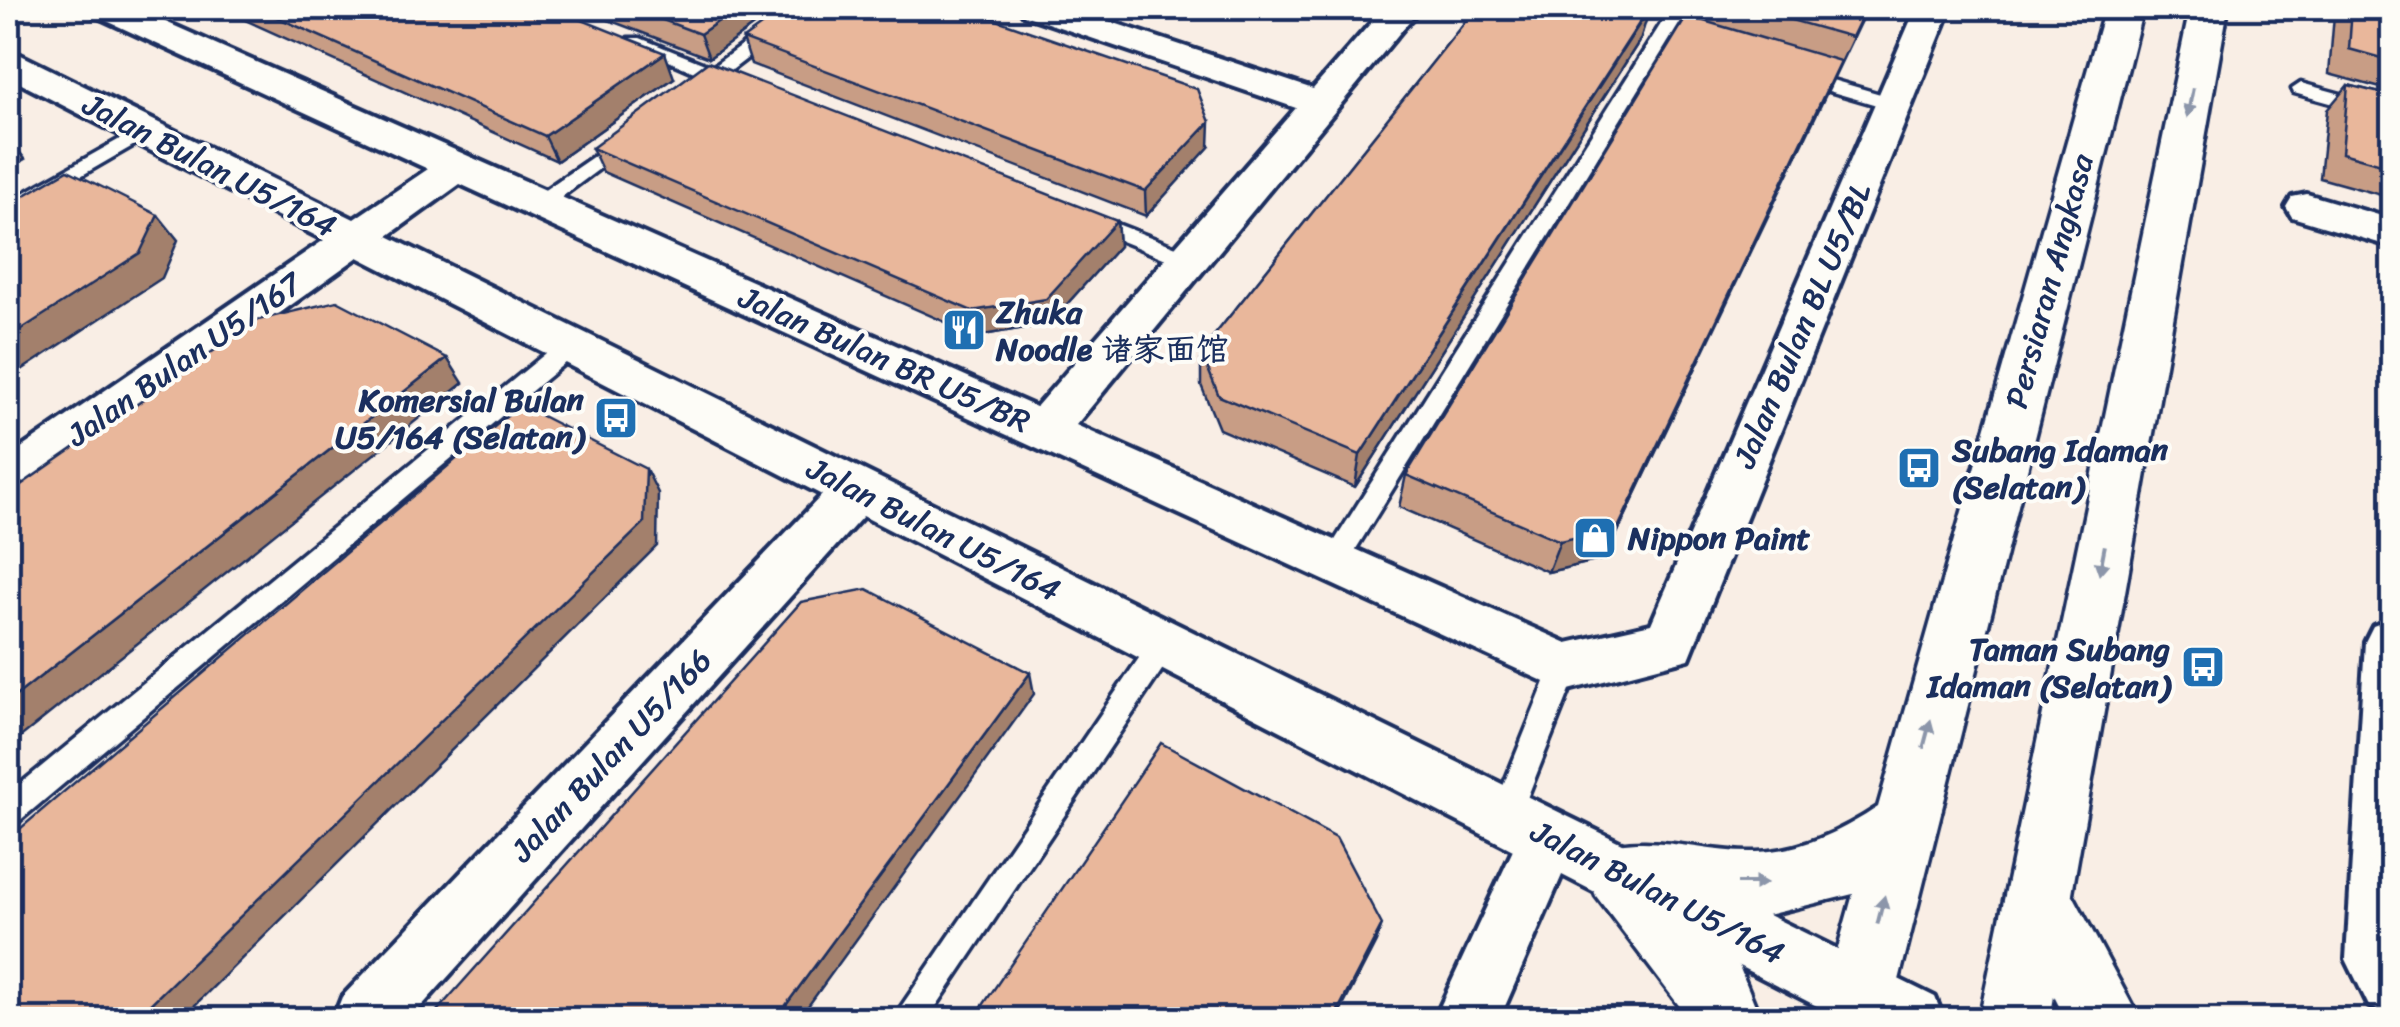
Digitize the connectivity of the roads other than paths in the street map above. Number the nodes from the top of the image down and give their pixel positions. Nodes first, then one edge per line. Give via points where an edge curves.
1 (804, 8) edge
2 (1036, 8) edge
3 (1404, 8) edge
4 (1680, 8) edge
5 (1934, 8) edge
6 (2124, 8) edge
7 (2209, 8) edge
8 (124, 10) edge
9 (613, 34) edge
10 (8, 64) edge
11 (1787, 72) edge
12 (714, 74) junction
13 (751, 88) edge
14 (2301, 89) dead end
15 (682, 98) edge
16 (1321, 104) junction
17 (1894, 104) junction
18 (2392, 114) edge
19 (143, 132) junction
20 (635, 133) edge
21 (458, 166) junction
22 (540, 203) junction
23 (2307, 208) dead end
24 (1061, 210) edge
25 (8, 211) edge
26 (2392, 233) edge
27 (357, 239) junction
28 (1189, 260) junction
29 (570, 346) junction
30 (1042, 431) junction
31 (8, 482) edge
32 (857, 490) junction
33 (1334, 563) junction
34 (2392, 642) edge
35 (1164, 644) junction
36 (1565, 668) junction
37 (8, 812) edge
38 (1528, 826) junction
39 (1902, 828) junction
40 (1620, 873) junction
41 (2036, 895) junction
42 (2392, 983) edge
43 (1875, 1011) edge
44 (365, 1020) edge
45 (908, 1020) edge
46 (1466, 1020) edge
47 (1726, 1020) edge
48 (2014, 1020) edge
49 (2105, 1020) edge

1 - 12 lane
2 - 16 street
3 - 16 street
4 - 33 lane
5 - 17 street, Jalan Bulan BL U5/BL
39 -> 6 street, Persiaran Angkasa
7 -> 41 street
8 - 21 street, Jalan Bulan BR U5/BR
9 - 12 lane
10 - 19 street, Jalan Bulan U5/164
11 - 17 lane
12 - 13 lane
12 - 15 lane
14 - 18 lane
16 - 28 street
17 - 36 street, Jalan Bulan BL U5/BL via 1670,643
19 - 25 lane
19 - 27 street, Jalan Bulan U5/164
20 - 22 lane
21 - 22 street, Jalan Bulan BR U5/BR
21 - 27 street, Jalan Bulan U5/167
22 - 30 street, Jalan Bulan BR U5/BR
23 - 26 street
24 - 28 lane
27 - 29 street, Jalan Bulan U5/164
27 - 31 street, Jalan Bulan U5/167
28 - 30 street
29 - 32 street, Jalan Bulan U5/164
29 - 37 lane
30 - 33 street, Jalan Bulan BR U5/BR
32 - 35 street, Jalan Bulan U5/164
32 - 44 street, Jalan Bulan U5/166
33 - 36 street, Jalan Bulan BR U5/BR
34 - 42 street via 2377,959
35 - 38 street, Jalan Bulan U5/164
35 - 45 lane
36 - 38 lane
38 - 40 street, Jalan Bulan U5/164
38 - 46 street
40 -> 39 street via 1759,885 1848,864
43 -> 39 street, Persiaran Angkasa
40 - 43 street, Jalan Bulan U5/164
40 - 47 street via 1714,991
41 - 48 street
41 - 49 street

